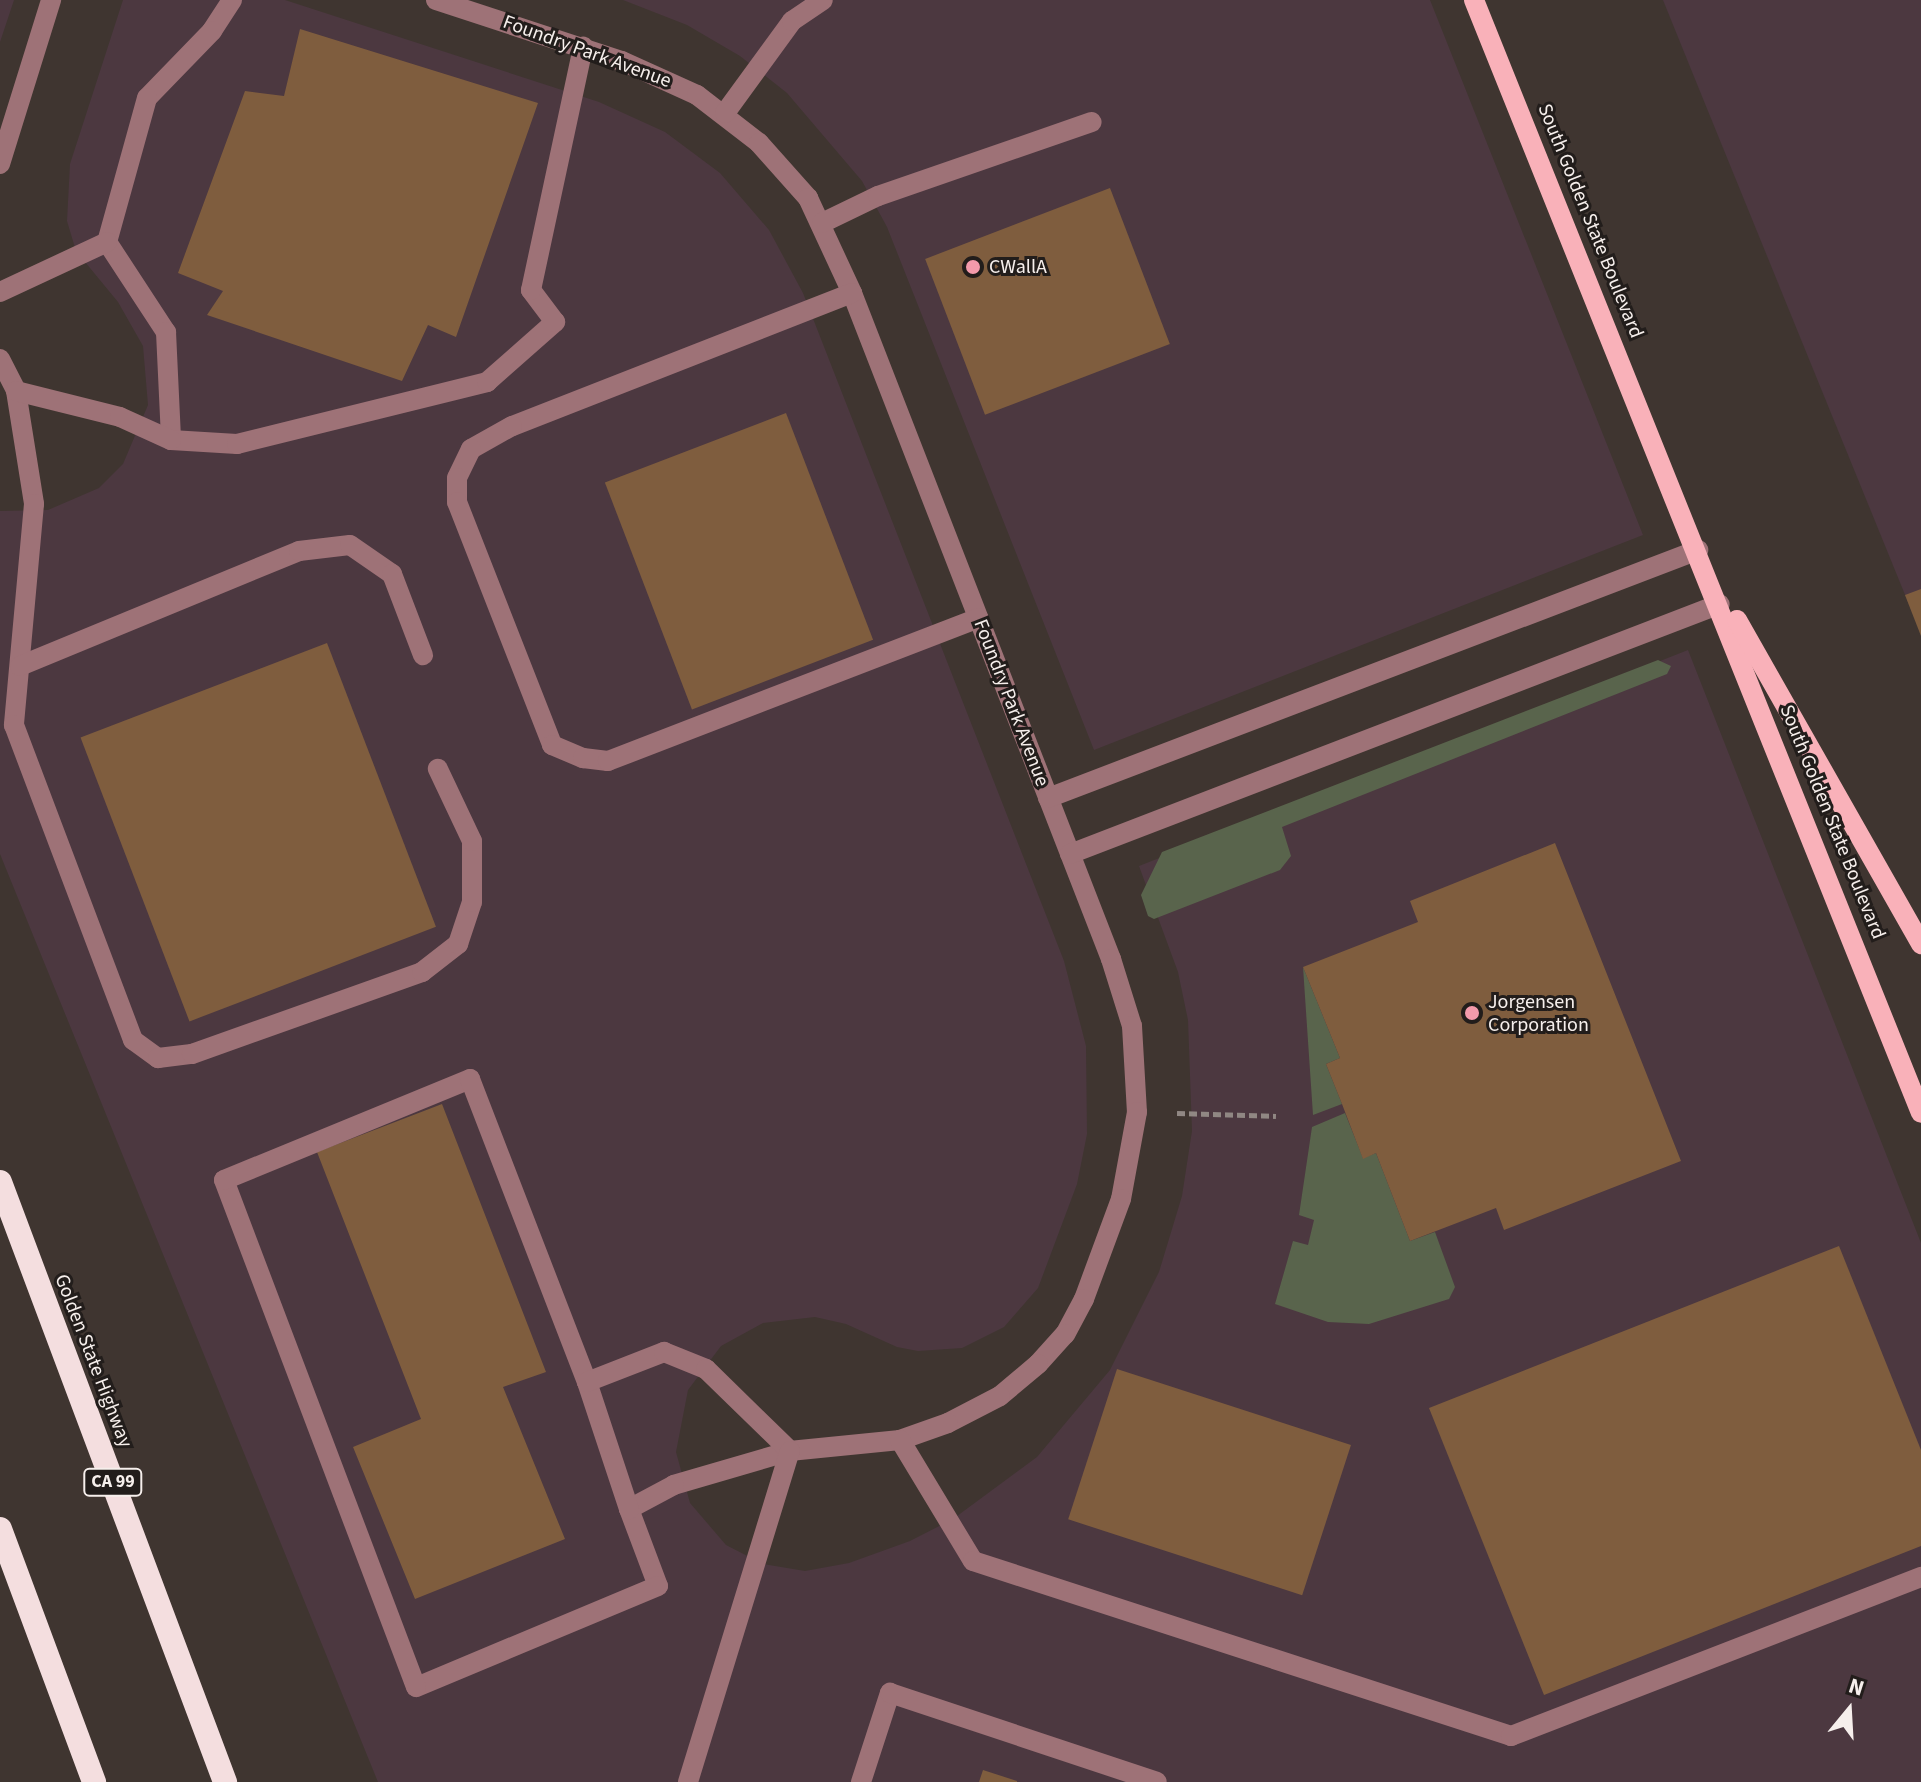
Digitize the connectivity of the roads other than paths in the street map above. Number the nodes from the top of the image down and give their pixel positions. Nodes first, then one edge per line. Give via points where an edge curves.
1 (51, 0) edge
2 (232, 0) edge
3 (436, 0) edge
4 (823, 0) edge
5 (1474, 0) edge
6 (583, 47) junction
7 (725, 113) junction
8 (1092, 122) dead end
9 (0, 164) edge
10 (822, 223) junction
11 (107, 242) junction
12 (0, 292) edge
13 (852, 293) junction
14 (0, 359) edge
15 (16, 391) junction
16 (171, 440) junction
17 (1698, 550) junction
18 (1720, 604) junction
19 (978, 618) junction
20 (423, 655) dead end
21 (20, 666) junction
22 (438, 769) dead end
23 (1048, 798) junction
24 (1070, 854) junction
25 (1921, 944) edge
26 (1921, 1113) edge
27 (0, 1182) edge
28 (587, 1382) junction
29 (900, 1440) junction
30 (790, 1451) junction
31 (629, 1509) junction
32 (0, 1529) edge
33 (1921, 1577) edge
34 (94, 1782) edge
35 (225, 1782) edge
36 (688, 1782) edge
37 (861, 1782) edge
38 (1157, 1782) edge

1 - 9 street
2 - 11 street via 212,31 147,98
3 - 6 street, Foundry Park Avenue
4 - 7 street via 792,21
5 - 17 main road, South Golden State Boulevard
6 - 7 street, Foundry Park Avenue via 667,80
6 - 16 street via 531,290 555,322 487,382 237,444
7 - 10 street, Foundry Park Avenue via 782,165
8 - 10 street via 878,196
10 - 13 street, Foundry Park Avenue
11 - 12 street
11 - 16 street via 166,332
13 - 19 street, Foundry Park Avenue
13 - 19 street via 471,449 457,478 463,517 552,745 583,758 608,761
14 - 15 street
15 - 16 street via 120,417
15 - 21 street via 34,504
17 - 18 main road, South Golden State Boulevard
17 - 23 street
17 - 25 main road, South Golden State Boulevard
18 - 24 street
18 - 26 main road, South Golden State Boulevard
19 - 23 street, Foundry Park Avenue
20 - 21 street via 392,574 350,545 299,551
21 - 22 street via 14,725 133,1040 158,1058 192,1054 422,972 458,944 472,902 472,841
23 - 24 street, Foundry Park Avenue
24 - 29 street, Foundry Park Avenue via 1132,1026 1137,1112 1121,1199 1084,1299 1065,1334 1038,1364 1000,1396
27 - 35 highway, Golden State Highway / CA 99
28 - 30 street via 664,1352 706,1369
28 - 31 street
28 - 31 street via 470,1079 224,1180 416,1687 658,1586
29 - 30 street, Foundry Park Avenue
29 - 33 street via 973,1561 1511,1736
30 - 31 street, Foundry Park Avenue via 674,1485
30 - 36 street
32 - 34 highway
37 - 38 street via 890,1693

